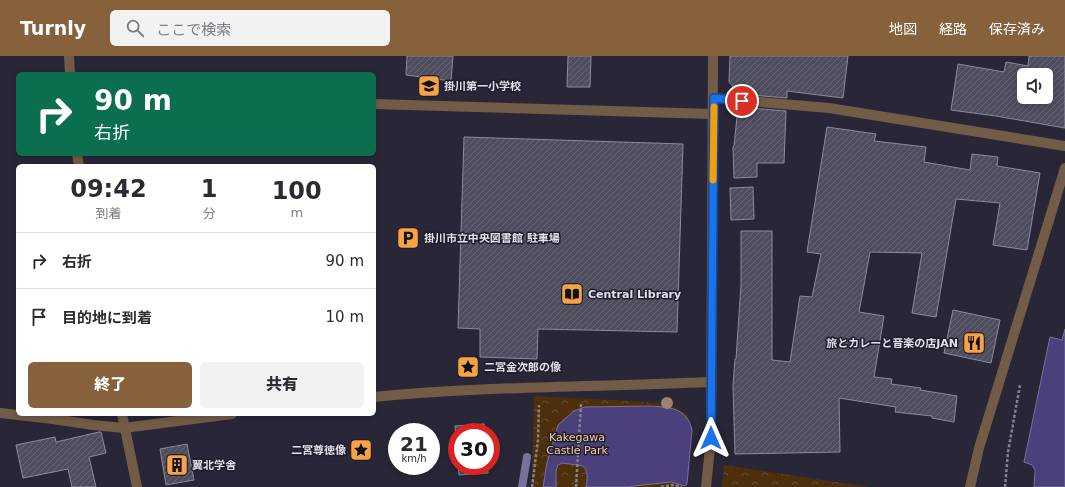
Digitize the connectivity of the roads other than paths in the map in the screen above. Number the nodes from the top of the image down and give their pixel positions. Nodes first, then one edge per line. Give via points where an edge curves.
1 (69, 56) edge
2 (713, 56) edge
3 (70, 72) edge
4 (714, 98) junction
5 (376, 104) edge
6 (713, 114) junction
7 (1065, 146) edge
8 (1065, 168) edge
9 (710, 382) junction
10 (376, 397) edge
11 (0, 413) edge
12 (16, 415) edge
13 (26, 416) edge
14 (122, 416) edge
15 (217, 416) edge
16 (124, 428) junction
17 (137, 487) edge
18 (706, 487) edge
19 (970, 487) edge

1 - 3 street
2 - 4 street
4 - 6 street
4 - 7 street via 829,108
5 - 6 street
6 - 9 street
8 - 19 street via 979,448
9 - 10 street via 539,386
9 - 18 street via 711,438
11 - 12 street
13 - 16 street
14 - 16 street
15 - 16 street
16 - 17 street

